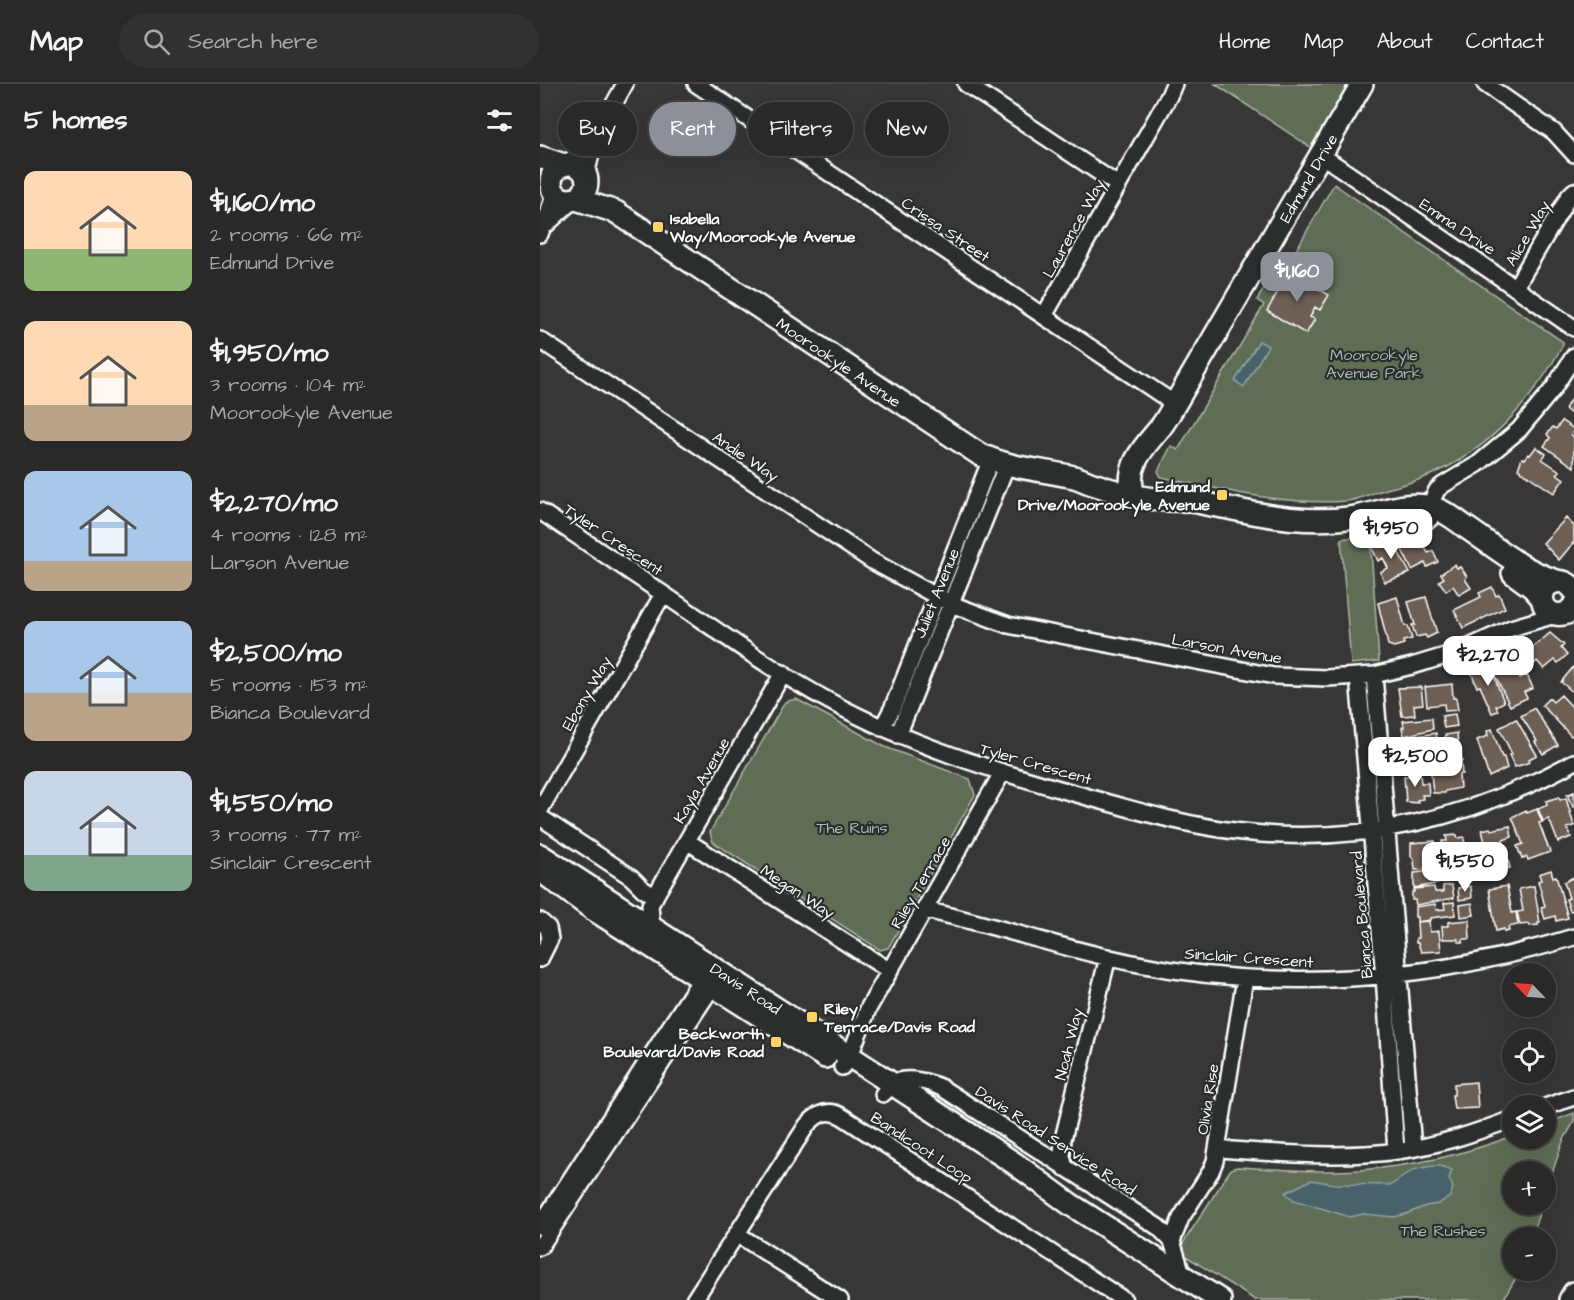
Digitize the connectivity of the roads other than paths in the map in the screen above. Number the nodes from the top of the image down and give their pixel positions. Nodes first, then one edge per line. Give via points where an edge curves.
1 (625, 84) edge
2 (696, 84) edge
3 (966, 84) edge
4 (1362, 84) edge
5 (1485, 84) edge
6 (1174, 88) edge
7 (615, 102) edge
8 (1554, 132) junction
9 (1574, 140) edge
10 (1574, 154) edge
11 (1321, 155) junction
12 (575, 156) edge
13 (591, 156) edge
14 (540, 158) edge
15 (565, 165) junction
16 (586, 177) junction
17 (1574, 179) edge
18 (548, 182) edge
19 (1118, 185) junction
20 (1571, 194) edge
21 (574, 200) junction
22 (616, 212) junction
23 (542, 231) edge
24 (1515, 288) junction
25 (1044, 316) junction
26 (1574, 328) edge
27 (540, 340) edge
28 (1574, 356) edge
29 (1175, 404) junction
30 (999, 462) junction
31 (1135, 487) junction
32 (1433, 512) junction
33 (541, 516) edge
34 (1567, 582) edge
35 (663, 594) junction
36 (936, 596) junction
37 (951, 604) junction
38 (1558, 609) edge
39 (783, 673) junction
40 (1374, 675) junction
41 (1358, 677) junction
42 (882, 728) junction
43 (898, 735) junction
44 (1574, 762) edge
45 (1002, 773) junction
46 (540, 810) edge
47 (540, 817) edge
48 (1380, 831) junction
49 (687, 841) junction
50 (540, 855) edge
51 (540, 870) edge
52 (631, 877) junction
53 (664, 882) junction
54 (653, 901) junction
55 (620, 908) junction
56 (925, 910) junction
57 (540, 921) edge
58 (652, 928) junction
59 (1574, 937) edge
60 (1108, 957) junction
61 (540, 959) edge
62 (890, 971) junction
63 (711, 976) junction
64 (1391, 976) junction
65 (1245, 978) junction
66 (840, 1058) junction
67 (888, 1089) junction
68 (1574, 1097) edge
69 (1556, 1103) edge
70 (1502, 1123) edge
71 (1063, 1139) junction
72 (1413, 1148) junction
73 (1218, 1149) junction
74 (1396, 1151) junction
75 (1043, 1154) junction
76 (1065, 1168) junction
77 (1181, 1218) junction
78 (540, 1226) edge
79 (1158, 1227) junction
80 (737, 1234) junction
81 (1172, 1241) junction
82 (540, 1247) edge
83 (1182, 1274) junction
84 (1574, 1293) edge
85 (694, 1300) edge
86 (840, 1300) edge
87 (1124, 1300) edge
88 (1220, 1300) edge
89 (1570, 1300) edge

1 - 7 street
2 - 25 street, Crissa Street
3 - 19 street
4 - 11 street, Edmund Drive
5 - 8 street
6 - 19 street, Laurence Way
8 - 9 street
8 - 10 street
11 - 24 street, Emma Drive
11 - 29 street, Edmund Drive
12 - 15 street
13 - 16 street
14 - 15 street
15 - 16 street via 578,166
15 - 18 street
16 - 21 street via 585,191
16 - 22 street, Moorookyle Avenue
17 - 20 street, Alice Way
18 - 21 street via 561,199
18 - 23 street via 552,202
19 - 25 street, Laurence Way
20 - 24 street, Alice Way
21 - 22 street, Moorookyle Avenue
21 - 23 street
22 - 30 street, Moorookyle Avenue via 970,449
24 - 26 street, Emma Drive
25 - 29 street, Crissa Street
27 - 36 street, Andie Way via 844,543
28 - 32 street via 1519,430 1437,490
29 - 31 street, Edmund Drive
30 - 31 street, Moorookyle Avenue via 1077,478 1096,486
30 - 36 street, Juliet Avenue
30 - 37 street, Juliet Avenue
31 - 32 street, Moorookyle Avenue via 1167,501 1188,500 1296,519 1353,517 1390,510 1417,515
32 - 34 street, Moorookyle Avenue via 1540,576
32 - 38 street, Moorookyle Avenue via 1448,529
33 - 35 street, Tyler Crescent
34 - 38 street via 1545,588
35 - 39 street, Tyler Crescent
35 - 46 street, Ebony Way
36 - 37 street, Larson Avenue
36 - 42 street, Juliet Avenue
37 - 41 street, Larson Avenue via 1008,625 1191,662 1274,676
37 - 43 street, Juliet Avenue
38 - 40 street, Larson Avenue via 1458,652
39 - 42 street, Tyler Crescent
39 - 49 street, Kayla Avenue
40 - 41 street, Larson Avenue
40 - 48 street, Bianca Boulevard
41 - 48 street, Bianca Boulevard
42 - 43 street, Tyler Crescent
43 - 45 street, Tyler Crescent
44 - 48 street, Tyler Crescent via 1471,809
45 - 48 street, Tyler Crescent via 1211,828 1287,836
45 - 56 street, Riley Terrace
47 - 52 street
48 - 64 street, Bianca Boulevard
49 - 53 street, Kayla Avenue
49 - 62 street, Megan Way
50 - 55 street, Davis Road
51 - 63 street, Davis Road via 594,910
52 - 53 street
52 - 54 street
53 - 54 street, Kayla Avenue
54 - 55 street via 642,909
54 - 58 street
55 - 58 street, Davis Road
56 - 60 street, Sinclair Crescent
56 - 62 street, Riley Terrace
57 - 61 street via 548,928 550,939
58 - 63 street, Davis Road
59 - 64 street, Sinclair Crescent via 1504,957
60 - 65 street, Sinclair Crescent via 1177,971
60 - 71 street, Noah Way
62 - 66 street, Riley Terrace
63 - 66 street, Davis Road
63 - 78 street
63 - 82 street
64 - 65 street, Sinclair Crescent
64 - 72 street, Bianca Boulevard
64 - 74 street, Bianca Boulevard
65 - 73 street, Olivia Rise
66 - 67 street, Davis Road
67 - 75 street, Davis Road Service Road via 898,1081 935,1085
67 - 83 street, Davis Road via 1014,1163 1070,1204
68 - 69 street
70 - 72 street
71 - 75 street
71 - 76 street, Noah Way
72 - 74 street
73 - 74 street via 1325,1155
73 - 77 street, Olivia Rise via 1211,1171
75 - 76 street, Davis Road Service Road
76 - 79 street, Davis Road Service Road
77 - 79 street
77 - 81 street, Olivia Rise
79 - 81 street, Davis Road Service Road
80 - 85 street, Bandicoot Loop
80 - 86 street
80 - 87 street, Bandicoot Loop via 807,1125 823,1113 834,1112
81 - 83 street, Davis Road Service Road
83 - 88 street, Davis Road
84 - 89 street

